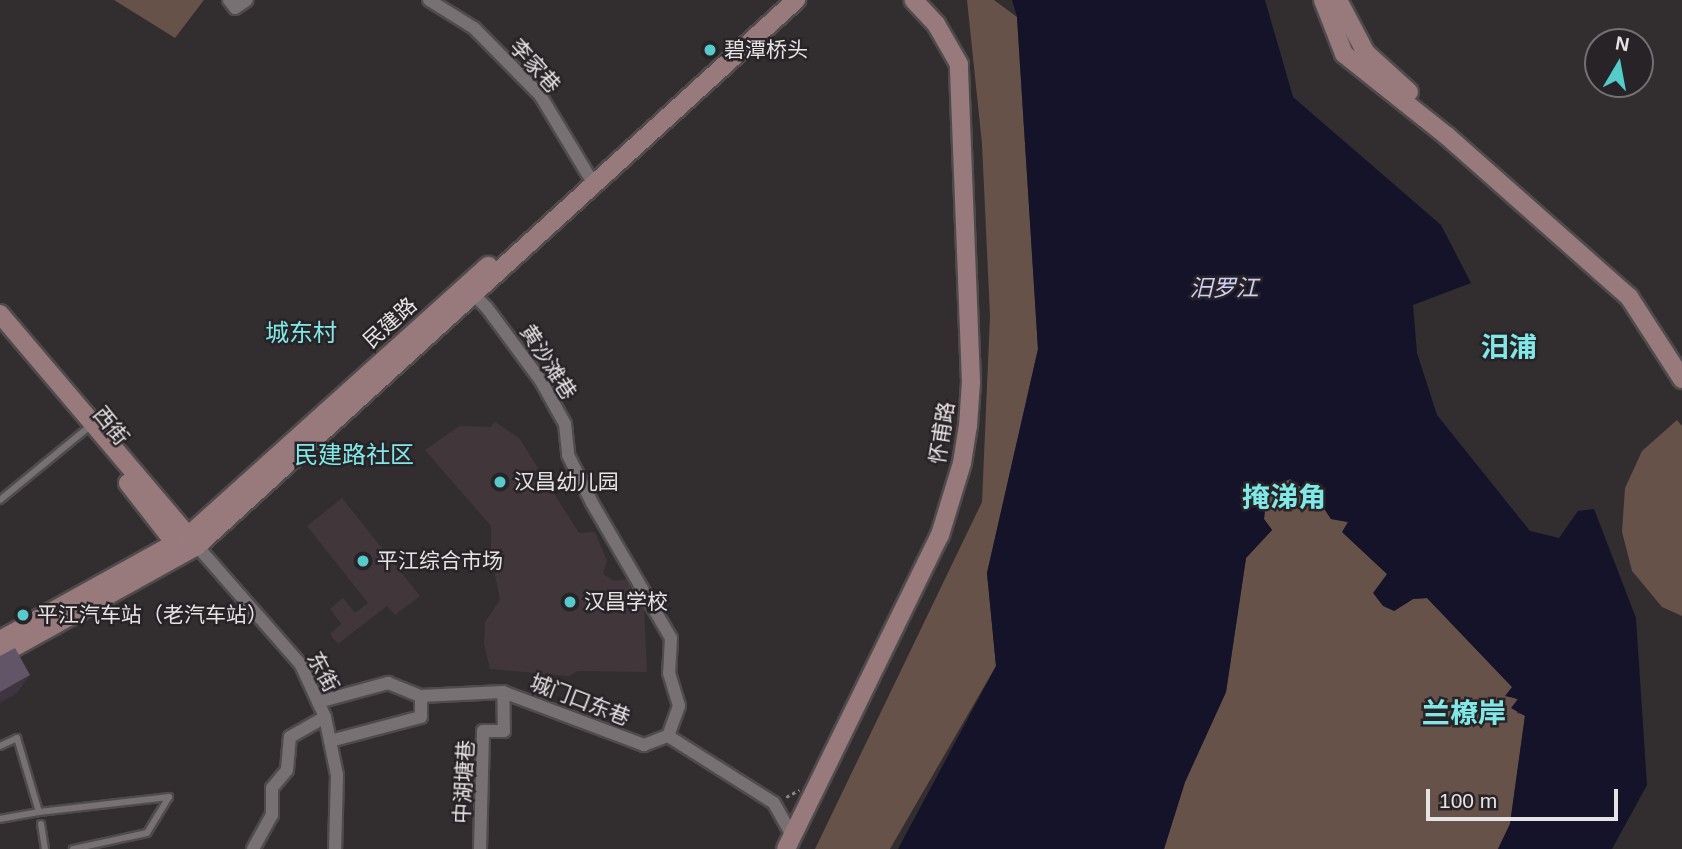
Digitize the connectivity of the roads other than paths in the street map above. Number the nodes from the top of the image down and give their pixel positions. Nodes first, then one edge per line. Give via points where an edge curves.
1 (229, 0) edge
2 (247, 0) edge
3 (429, 0) edge
4 (781, 0) edge
5 (796, 0) edge
6 (905, 0) edge
7 (914, 0) edge
8 (1323, 0) edge
9 (1338, 0) edge
10 (590, 178) junction
11 (469, 290) junction
12 (0, 314) edge
13 (0, 328) edge
14 (1682, 365) edge
15 (1682, 379) edge
16 (89, 427) junction
17 (0, 500) edge
18 (186, 545) junction
19 (0, 640) edge
20 (0, 655) edge
21 (503, 692) junction
22 (421, 696) junction
23 (318, 702) junction
24 (325, 717) junction
25 (668, 737) junction
26 (330, 741) junction
27 (0, 746) edge
28 (39, 812) junction
29 (0, 818) edge
30 (41, 824) dead end
31 (787, 841) edge
32 (45, 849) edge
33 (73, 849) edge
34 (253, 849) edge
35 (335, 849) edge
36 (480, 849) edge

1 - 2 street via 235,8
3 - 10 street, 李家巷 via 474,28 540,95
4 - 10 main road, 民建路
5 - 11 main road
6 - 31 main road via 931,28 951,66 964,417 956,463 934,531 808,786
7 - 31 main road, 怀甫路 via 936,24 959,64 971,382 968,426 940,535
8 - 15 main road via 1344,54 1447,136 1629,297
9 - 14 main road via 1366,53 1632,291
10 - 11 main road, 民建路
11 - 18 main road, 民建路
11 - 25 street, 黄沙滩巷 via 541,381 565,424 574,467 671,638 669,674 679,706
12 - 16 main road, 西街
13 - 16 main road, 西街
16 - 17 lane
16 - 18 main road, 西街
18 - 19 main road, 民建路
18 - 20 main road
18 - 23 street, 东街 via 301,665
21 - 22 street, 城门口东巷
21 - 25 street, 城门口东巷 via 644,746
21 - 36 street, 中湖塘巷 via 504,732 483,732
22 - 23 street, 城门口东巷 via 387,683
22 - 26 street via 421,717
23 - 24 street, 东街
24 - 26 street, 东街
24 - 34 street via 290,737 287,770 272,788 272,815
25 - 31 street via 774,803
26 - 35 street, 东街 via 337,775
27 - 28 lane via 17,738
28 - 29 lane
28 - 33 lane via 169,797 147,833
30 - 32 lane

